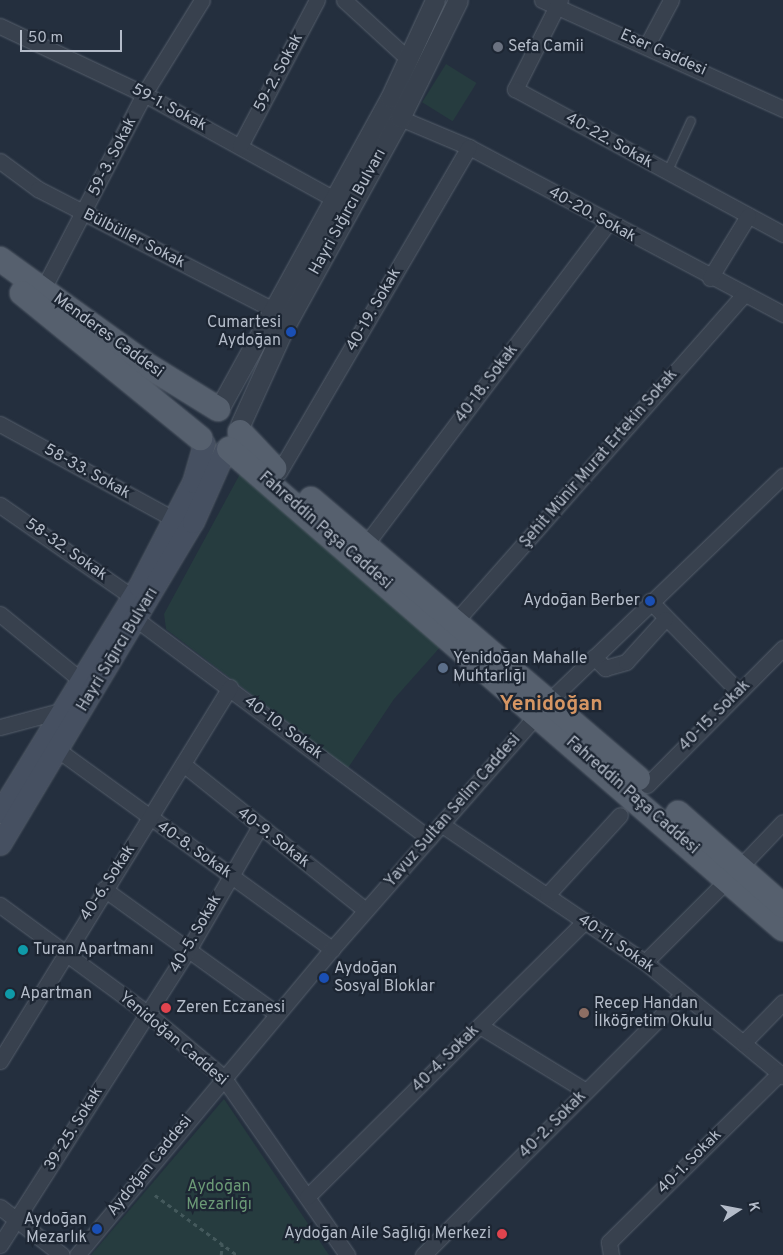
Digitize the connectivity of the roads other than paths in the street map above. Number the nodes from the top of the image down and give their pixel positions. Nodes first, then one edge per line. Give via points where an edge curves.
1 (202, 0) edge
2 (317, 0) edge
3 (344, 0) edge
4 (435, 0) edge
5 (458, 0) edge
6 (542, 0) edge
7 (671, 0) edge
8 (558, 4) edge
9 (0, 26) edge
10 (647, 45) junction
11 (407, 58) junction
12 (144, 94) junction
13 (783, 109) edge
14 (400, 118) junction
15 (691, 121) dead end
16 (240, 146) junction
17 (469, 147) junction
18 (0, 161) edge
19 (667, 173) junction
20 (334, 199) junction
21 (84, 214) junction
22 (748, 216) junction
23 (607, 224) junction
24 (783, 234) edge
25 (0, 259) edge
26 (0, 278) edge
27 (710, 278) junction
28 (43, 289) junction
29 (743, 295) junction
30 (274, 310) junction
31 (783, 314) edge
32 (219, 409) junction
33 (0, 424) edge
34 (223, 440) junction
35 (279, 472) junction
36 (783, 476) edge
37 (0, 505) edge
38 (174, 520) junction
39 (366, 544) junction
40 (131, 596) junction
41 (650, 601) junction
42 (0, 614) edge
43 (136, 619) junction
44 (665, 619) junction
45 (455, 622) junction
46 (783, 648) edge
47 (594, 657) junction
48 (82, 681) junction
49 (230, 687) junction
50 (739, 692) junction
51 (543, 708) junction
52 (64, 710) junction
53 (0, 727) edge
54 (58, 750) junction
55 (183, 764) junction
56 (647, 786) junction
57 (0, 812) edge
58 (620, 815) dead end
59 (149, 819) junction
60 (783, 822) edge
61 (441, 824) junction
62 (259, 828) junction
63 (430, 838) junction
64 (0, 844) edge
65 (734, 873) junction
66 (230, 875) junction
67 (104, 889) junction
68 (547, 895) junction
69 (0, 905) edge
70 (783, 906) edge
71 (365, 910) junction
72 (585, 921) junction
73 (783, 929) edge
74 (332, 949) junction
75 (64, 951) junction
76 (187, 952) junction
77 (645, 962) junction
78 (683, 994) junction
79 (783, 1002) edge
80 (147, 1013) junction
81 (277, 1014) junction
82 (480, 1026) junction
83 (743, 1043) junction
84 (0, 1061) edge
85 (781, 1075) edge
86 (223, 1077) junction
87 (586, 1091) junction
88 (307, 1197) junction
89 (0, 1207) edge
90 (17, 1220) junction
91 (0, 1246) edge
92 (62, 1255) edge
93 (77, 1255) edge
94 (347, 1255) edge
95 (423, 1255) edge
96 (611, 1255) edge

1 - 12 street, 59-3. Sokak
2 - 16 street, 59-2. Sokak
3 - 11 street
4 - 11 street, Hayri Sığırcı Bulvarı
5 - 14 street, Hayri Sığırcı Bulvarı
6 - 8 street, Eser Caddesi
7 - 10 street
8 - 10 street, Eser Caddesi
8 - 19 street, 40-22. Sokak via 515,89
9 - 12 street, 59-1. Sokak
10 - 13 street, Eser Caddesi
11 - 20 street, Hayri Sığırcı Bulvarı
12 - 16 street, 59-1. Sokak
12 - 21 street, 59-3. Sokak
14 - 17 street, 40-20. Sokak
14 - 34 street, Hayri Sığırcı Bulvarı
15 - 19 lane
16 - 20 street, 59-1. Sokak
17 - 23 street, 40-20. Sokak
17 - 35 street, 40-19. Sokak
18 - 21 street, Bülbüller Sokak via 38,189
19 - 22 street, 40-22. Sokak
20 - 30 street, Hayri Sığırcı Bulvarı
21 - 28 street, 59-3. Sokak
21 - 30 street, Bülbüller Sokak
22 - 24 street, 40-22. Sokak
22 - 27 street
23 - 27 street, 40-20. Sokak
23 - 39 street, 40-18. Sokak
25 - 28 main road, Menderes Caddesi
26 - 34 main road, Menderes Caddesi via 143,387
27 - 29 street, 40-20. Sokak
28 - 32 main road, Menderes Caddesi via 150,367
29 - 31 street, 40-20. Sokak
29 - 45 street, Şehit Münir Murat Ertekin Sokak
30 - 32 street, Hayri Sığırcı Bulvarı
32 - 34 main road, Menderes Caddesi via 234,415
32 - 34 main road via 204,417
33 - 38 street, 58-33. Sokak
34 - 35 main road, Fahreddin Paşa Caddesi
34 - 38 main road, Hayri Sığırcı Bulvarı
34 - 43 main road, Hayri Sığırcı Bulvarı via 193,522
34 - 51 main road, Fahreddin Paşa Caddesi
35 - 39 main road, Fahreddin Paşa Caddesi
36 - 41 street, Yavuz Sultan Selim Caddesi
37 - 40 street, 58-32. Sokak
38 - 40 main road, Hayri Sığırcı Bulvarı
39 - 45 main road, Fahreddin Paşa Caddesi
40 - 48 main road, Hayri Sığırcı Bulvarı
41 - 44 street
41 - 47 street, Yavuz Sultan Selim Caddesi
42 - 48 street
43 - 49 street, 40-10. Sokak
43 - 54 main road, Hayri Sığırcı Bulvarı
44 - 47 street via 626,662 605,668
44 - 50 street
45 - 51 main road, Fahreddin Paşa Caddesi
46 - 50 street, 40-15. Sokak
47 - 51 street, Yavuz Sultan Selim Caddesi
48 - 52 main road, Hayri Sığırcı Bulvarı
49 - 55 street, 40-6. Sokak
49 - 63 street, 40-10. Sokak
50 - 56 street, 40-15. Sokak
51 - 56 main road, Fahreddin Paşa Caddesi
51 - 61 street, Yavuz Sultan Selim Caddesi
51 - 65 main road, Fahreddin Paşa Caddesi
52 - 53 street
52 - 57 main road, Hayri Sığırcı Bulvarı
54 - 59 street, 40-8. Sokak
54 - 64 main road, Hayri Sığırcı Bulvarı
55 - 59 street, 40-6. Sokak
55 - 62 street, 40-9. Sokak
56 - 65 main road, Fahreddin Paşa Caddesi
58 - 68 street
59 - 66 street, 40-8. Sokak
59 - 67 street, 40-6. Sokak
60 - 65 street
61 - 63 street, Yavuz Sultan Selim Caddesi
61 - 68 street, 40-11. Sokak
62 - 66 street, 40-5. Sokak
62 - 71 street, 40-9. Sokak
63 - 71 street, Yavuz Sultan Selim Caddesi
65 - 70 main road, Fahreddin Paşa Caddesi
65 - 73 main road, Fahreddin Paşa Caddesi
65 - 77 street
66 - 74 street, 40-8. Sokak
66 - 76 street, 40-5. Sokak
67 - 75 street, 40-6. Sokak
67 - 76 street
68 - 72 street, 40-11. Sokak
69 - 75 street, Yenidoğan Caddesi
71 - 74 street, Yavuz Sultan Selim Caddesi
72 - 77 street, 40-11. Sokak
72 - 82 street, 40-4. Sokak
74 - 81 street, Yavuz Sultan Selim Caddesi
75 - 80 street, Yenidoğan Caddesi
75 - 84 street, 40-6. Sokak
76 - 80 street, 40-5. Sokak
76 - 81 street
77 - 78 street, 40-11. Sokak
78 - 83 street, 40-11. Sokak
78 - 87 street, 40-2. Sokak
79 - 83 street
80 - 86 street, Yenidoğan Caddesi
80 - 90 street, 39-25. Sokak
81 - 86 street, Yavuz Sultan Selim Caddesi
82 - 87 street
82 - 88 street, 40-4. Sokak
83 - 85 street, 40-11. Sokak
85 - 96 street, 40-1. Sokak via 609,1242
86 - 88 street, Yenidoğan Caddesi
86 - 93 street, Aydoğan Caddesi
87 - 95 street, 40-2. Sokak
88 - 94 street, Yenidoğan Caddesi
89 - 90 street
90 - 91 street, 39-25. Sokak
90 - 92 street

